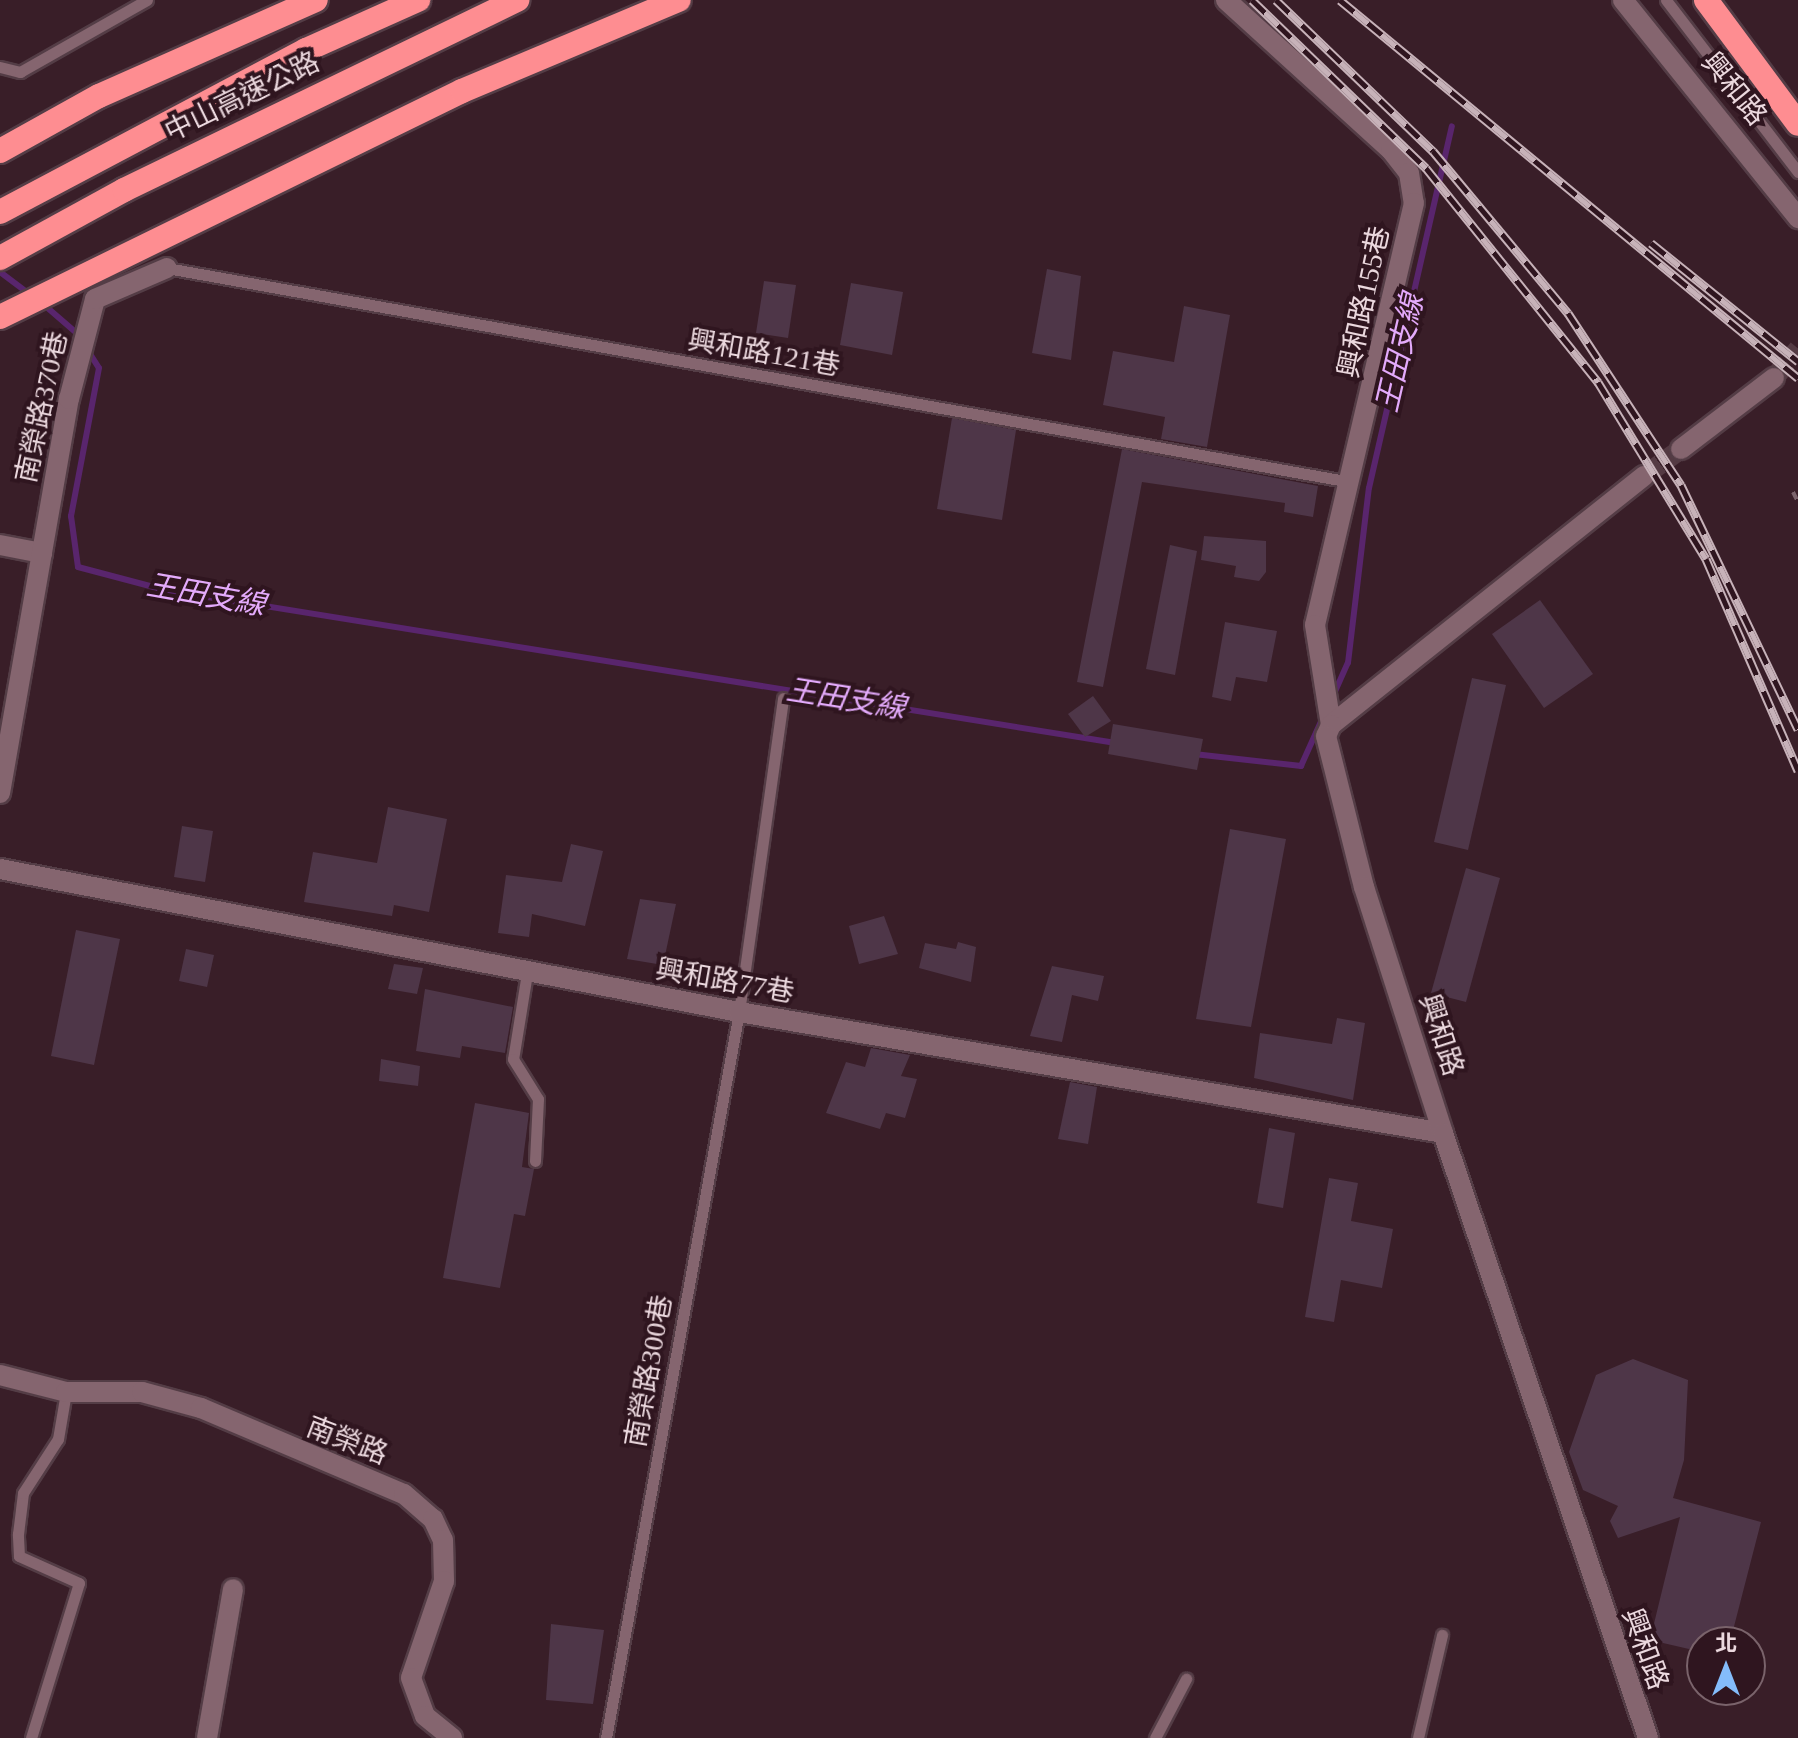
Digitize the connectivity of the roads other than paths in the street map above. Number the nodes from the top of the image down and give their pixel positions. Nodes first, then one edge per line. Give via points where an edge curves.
1 (147, 0) edge
2 (316, 0) edge
3 (418, 0) edge
4 (517, 0) edge
5 (679, 0) edge
6 (1226, 0) edge
7 (1623, 0) edge
8 (1666, 0) edge
9 (1706, 0) edge
10 (0, 67) edge
11 (1798, 124) edge
12 (0, 151) edge
13 (1798, 172) edge
14 (0, 212) edge
15 (1798, 218) edge
16 (0, 258) edge
17 (167, 268) joint
18 (0, 317) edge
19 (1774, 378) tunnel mouth
20 (1681, 449) tunnel mouth
21 (1644, 476) tunnel mouth
22 (1353, 483) junction
23 (0, 545) edge
24 (42, 553) junction
25 (1325, 687) joint
26 (783, 698) dead end
27 (1331, 724) junction
28 (0, 793) edge
29 (0, 869) edge
30 (527, 973) junction
31 (739, 1012) junction
32 (1443, 1133) junction
33 (535, 1161) dead end
34 (0, 1375) edge
35 (66, 1392) junction
36 (233, 1589) dead end
37 (1442, 1635) dead end
38 (1186, 1679) dead end
39 (31, 1738) edge
40 (207, 1738) edge
41 (452, 1738) edge
42 (606, 1738) edge
43 (1155, 1738) edge
44 (1418, 1738) edge
45 (1648, 1738) edge

1 - 10 lane via 20,72
2 - 12 highway, 中山高速公路 via 99,96
3 - 14 highway, 中山高速公路 via 306,50
4 - 16 highway, 中山高速公路 via 137,183
5 - 18 highway via 448,97
6 - 22 street, 興和路155巷 via 1409,173 1414,203
7 - 15 street, 興和路
8 - 13 lane
9 - 11 highway
17 - 22 lane, 興和路121巷
17 - 24 street, 南榮路370巷 via 95,299
19 - 20 street
21 - 27 street
22 - 25 street, 興和路155巷 via 1315,625
23 - 24 street
24 - 28 street, 南榮路370巷
25 - 27 street, 興和路
26 - 31 lane, 南榮路300巷
27 - 32 street, 興和路 via 1327,751
29 - 30 street, 興和路77巷
30 - 31 street, 興和路77巷
30 - 33 lane via 513,1059 538,1099
31 - 32 street, 興和路77巷
31 - 42 lane, 南榮路300巷
32 - 45 street, 興和路
34 - 35 street, 南榮路
35 - 39 lane via 58,1439 23,1493 18,1534 19,1556 79,1583
35 - 41 street, 南榮路 via 142,1392 201,1408 404,1494 433,1519 445,1549 444,1581 417,1652 412,1691 425,1716
36 - 40 street
37 - 44 lane
38 - 43 lane

